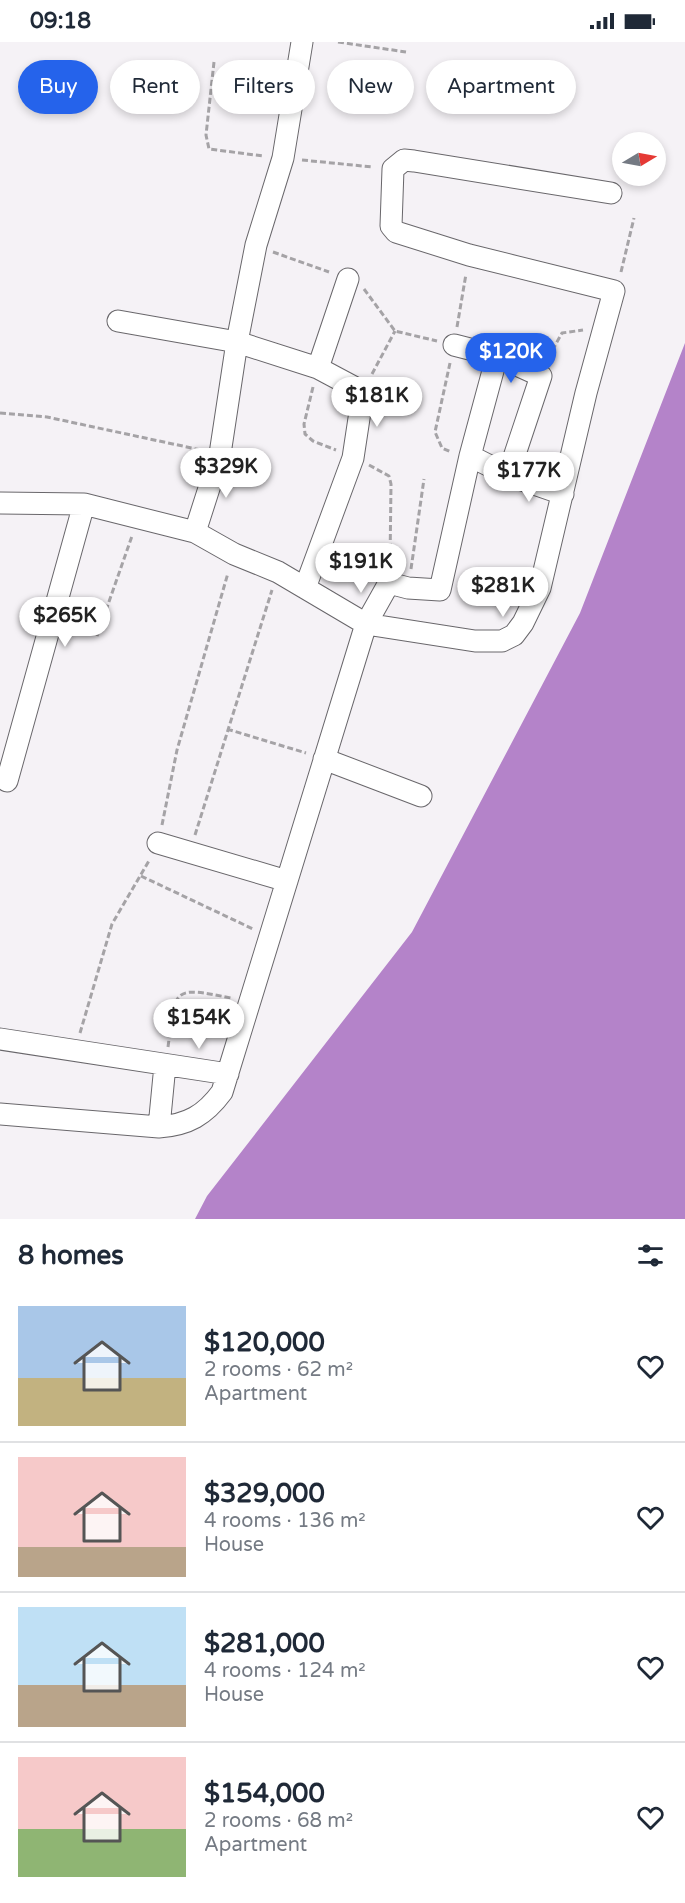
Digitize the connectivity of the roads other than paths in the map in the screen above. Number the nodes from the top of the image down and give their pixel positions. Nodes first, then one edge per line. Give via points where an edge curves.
1 (303, 42) edge
2 (611, 193) dead end
3 (348, 279) road end
4 (118, 321) dead end
5 (237, 342) junction
6 (454, 345) road end
7 (497, 356) junction
8 (318, 368) junction
9 (470, 456) junction
10 (508, 475) junction
11 (562, 494) junction
12 (0, 503) edge
13 (84, 504) junction
14 (195, 532) junction
15 (305, 588) junction
16 (366, 624) junction
17 (324, 759) junction
18 (7, 781) dead end
19 (421, 796) dead end
20 (158, 843) road end
21 (287, 881) junction
22 (0, 1039) edge
23 (165, 1065) junction
24 (228, 1074) junction
25 (0, 1114) edge
26 (159, 1127) junction

1 - 5 street via 283,158 256,245
2 - 11 street via 404,160 393,169 393,230 469,255 614,291
3 - 8 street
4 - 5 street
5 - 8 street
5 - 14 street via 220,454
6 - 7 street
7 - 9 street
7 - 10 street via 541,376
8 - 15 street via 363,392 353,458
9 - 10 street
9 - 16 street via 440,590 398,586
10 - 11 street
11 - 16 street via 540,588 514,635 502,641 475,641
12 - 13 street
13 - 14 street
13 - 18 street
14 - 15 street
15 - 16 street
16 - 17 street
17 - 19 street
17 - 21 street
20 - 21 street
21 - 24 street
22 - 23 street
23 - 24 street
23 - 26 street
24 - 26 street via 222,1092 203,1113 178,1126
25 - 26 street

